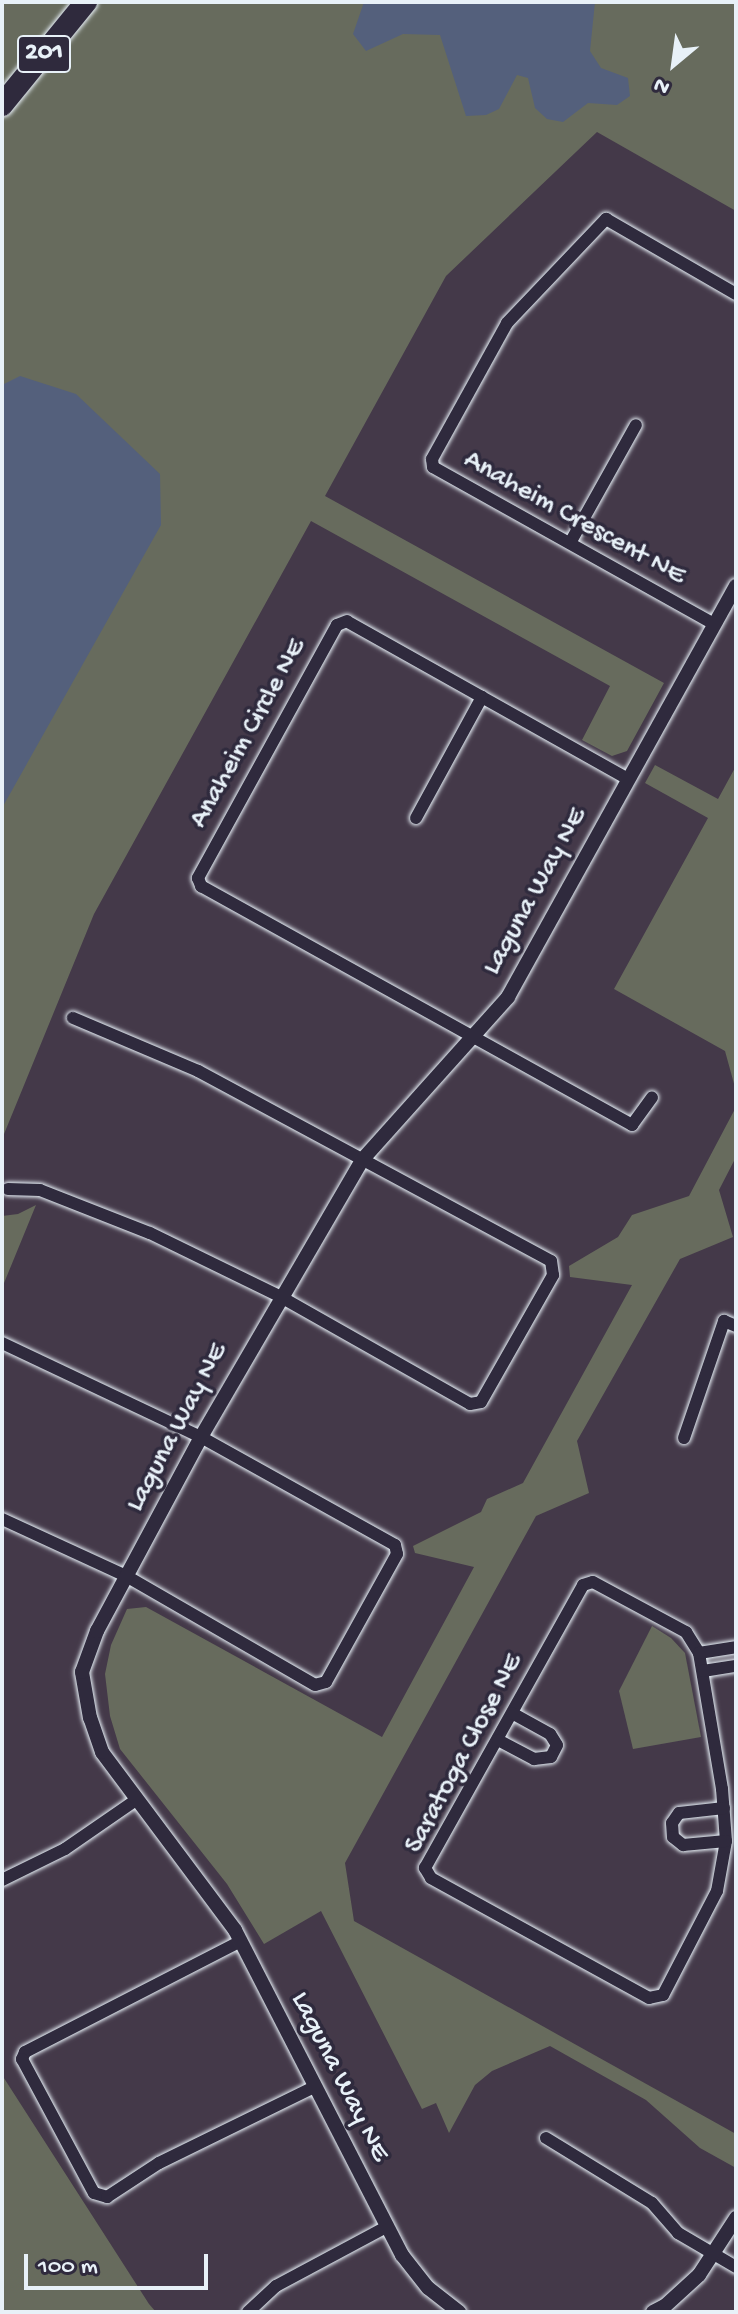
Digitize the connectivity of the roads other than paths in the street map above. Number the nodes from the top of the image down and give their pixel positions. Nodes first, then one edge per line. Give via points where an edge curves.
1 (86, 2) edge
2 (2, 105) edge
3 (736, 294) edge
4 (636, 425) dead end
5 (570, 543) junction
6 (736, 586) edge
7 (714, 624) junction
8 (482, 697) junction
9 (628, 779) junction
10 (416, 818) dead end
11 (73, 1018) dead end
12 (472, 1038) junction
13 (652, 1097) dead end
14 (362, 1160) junction
15 (8, 1189) dead end
16 (281, 1297) junction
17 (736, 1326) edge
18 (2, 1343) edge
19 (201, 1437) junction
20 (684, 1438) dead end
21 (2, 1519) edge
22 (126, 1576) junction
23 (736, 1647) edge
24 (699, 1653) junction
25 (736, 1666) edge
26 (703, 1671) junction
27 (512, 1713) junction
28 (498, 1740) junction
29 (136, 1800) junction
30 (724, 1808) junction
31 (726, 1841) junction
32 (2, 1880) edge
33 (241, 1941) junction
34 (314, 2087) junction
35 (546, 2138) dead end
36 (736, 2218) edge
37 (386, 2227) junction
38 (715, 2255) junction
39 (736, 2267) edge
40 (248, 2312) edge
41 (459, 2312) edge
42 (653, 2312) edge

1 - 2 highway, 201
3 - 5 street, Anaheim Crescent NE via 606,219 507,323 432,459 433,467
4 - 5 street
5 - 7 street, Anaheim Crescent NE
6 - 7 street, Laguna Way NE
7 - 9 street, Laguna Way NE
8 - 9 street, Anaheim Circle NE
8 - 10 street
8 - 12 street, Anaheim Circle NE via 347,621 337,625 198,878 201,886
9 - 12 street, Laguna Way NE via 525,970
11 - 14 street via 198,1071
12 - 13 street via 632,1125
12 - 14 street, Laguna Way NE
14 - 16 street, Laguna Way NE
14 - 16 street via 551,1261 553,1275 481,1402 470,1404
15 - 16 street via 40,1190 68,1199
16 - 19 street, Laguna Way NE
17 - 20 street via 724,1321
18 - 19 street
19 - 22 street, Laguna Way NE
19 - 22 street via 395,1545 397,1554 326,1682 315,1685
21 - 22 street
22 - 29 street, Laguna Way NE via 82,1672 102,1752
23 - 24 street
24 - 26 street, Saratoga Close NE
24 - 27 street, Saratoga Close NE via 686,1632 593,1582 583,1585
25 - 26 street
26 - 30 street, Saratoga Close NE
27 - 28 street, Saratoga Close NE
27 - 28 street via 550,1734 557,1745 551,1757 534,1759
28 - 31 street, Saratoga Close NE via 425,1868 431,1878 649,1998 663,1995 704,1921 717,1891
29 - 32 street via 65,1849
29 - 33 street, Laguna Way NE via 205,1885
30 - 31 street, Saratoga Close NE
30 - 31 street via 679,1813 672,1823 673,1837 683,1845
33 - 34 street, Laguna Way NE
33 - 34 street via 25,2052 22,2059 94,2193 107,2197 159,2163
34 - 37 street, Laguna Way NE
35 - 38 street via 652,2203 678,2233
36 - 38 street
37 - 40 street via 276,2286
37 - 41 street, Laguna Way NE via 428,2288
38 - 39 street
38 - 42 street

